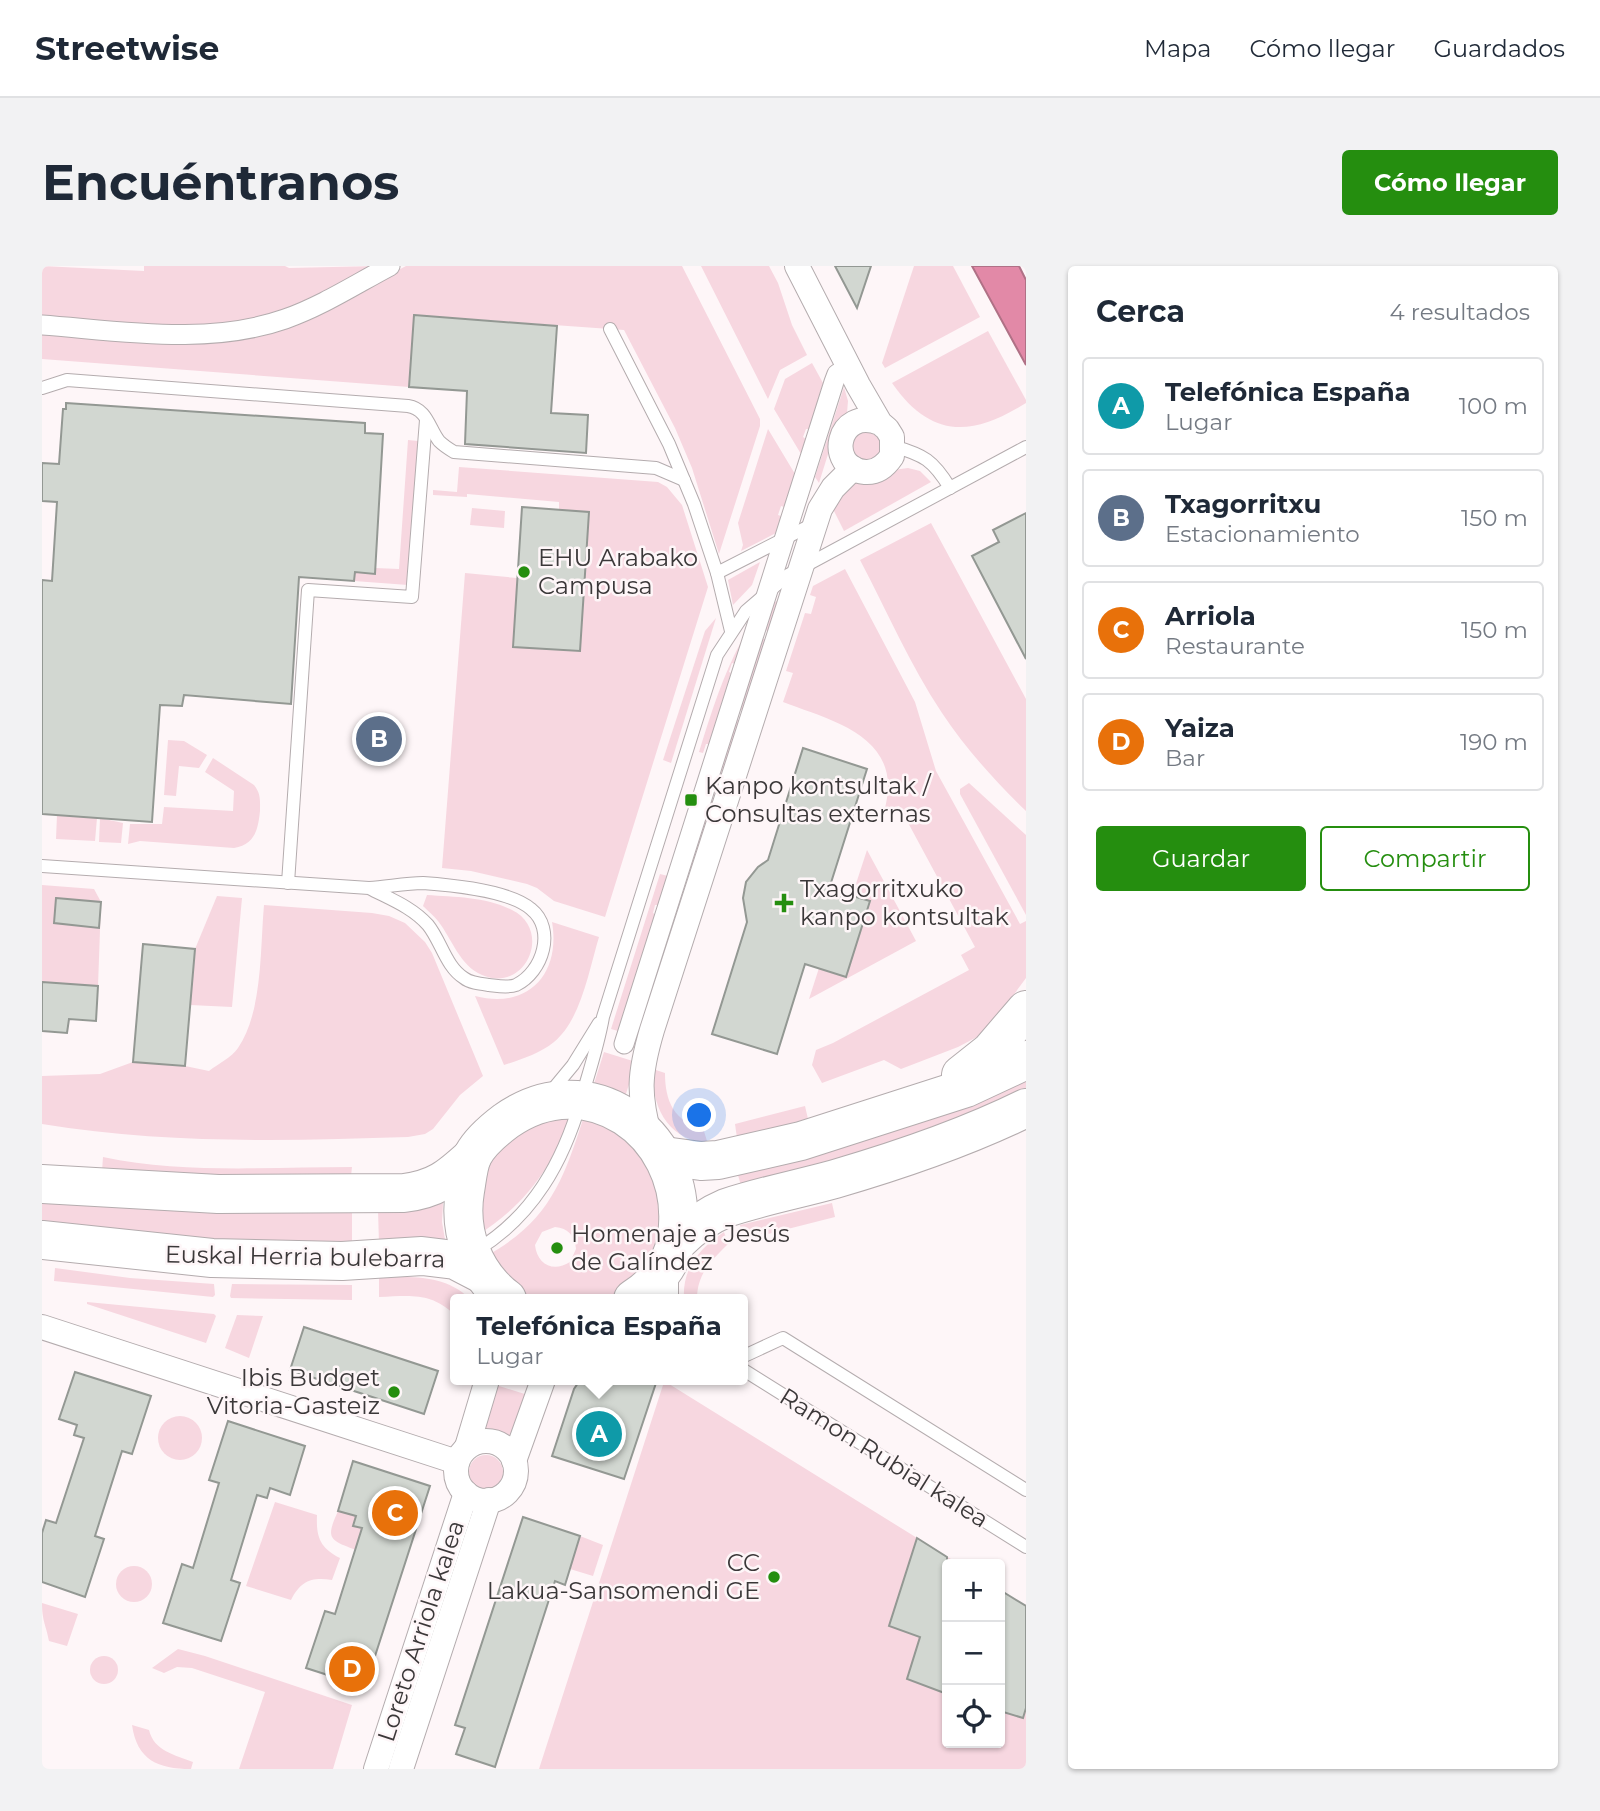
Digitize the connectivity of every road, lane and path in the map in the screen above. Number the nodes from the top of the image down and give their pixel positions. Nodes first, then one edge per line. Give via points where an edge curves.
1 (390, 266) edge
2 (797, 266) edge
3 (42, 325) edge
4 (610, 329) dead end
5 (854, 376) junction
6 (42, 388) edge
7 (426, 419) junction
8 (880, 423) junction
9 (850, 425) junction
10 (893, 446) junction
11 (1026, 447) edge
12 (853, 468) junction
13 (684, 480) junction
14 (950, 488) junction
15 (816, 523) junction
16 (784, 539) junction
17 (801, 567) junction
18 (716, 573) junction
19 (768, 590) junction
20 (731, 631) junction
21 (42, 866) edge
22 (288, 883) junction
23 (369, 888) junction
24 (1026, 1010) edge
25 (603, 1017) junction
26 (624, 1044) dead end
27 (1026, 1060) edge
28 (581, 1101) junction
29 (916, 1103) junction
30 (533, 1106) junction
31 (1026, 1108) edge
32 (1026, 1139) edge
33 (657, 1147) junction
34 (934, 1147) junction
35 (472, 1157) junction
36 (42, 1184) edge
37 (42, 1240) edge
38 (674, 1250) junction
39 (485, 1279) edge
40 (640, 1294) edge
41 (672, 1294) edge
42 (42, 1327) edge
43 (748, 1355) edge
44 (748, 1372) edge
45 (484, 1385) edge
46 (541, 1385) edge
47 (462, 1454) junction
48 (514, 1461) junction
49 (1026, 1490) edge
50 (477, 1497) junction
51 (1026, 1547) edge
52 (376, 1769) edge
53 (401, 1769) edge

1 - 3 street via 309,310 247,328 186,335
2 - 5 street
4 - 13 lane
5 - 8 street
5 - 9 street via 856,404
5 - 16 street via 837,374
6 - 7 lane via 67,380 408,406
7 - 13 lane via 440,442 454,452 656,468
7 - 22 lane via 412,597 308,590
8 - 9 street via 865,419
8 - 10 street
9 - 12 street via 840,447
10 - 12 street via 892,456 880,469
10 - 14 lane via 933,463
11 - 14 lane
12 - 15 street via 833,488
13 - 18 lane
14 - 17 lane
15 - 16 lane
15 - 17 street
16 - 18 lane
16 - 19 street
17 - 19 lane
17 - 33 street via 646,1050 642,1107
18 - 20 lane
19 - 20 lane
19 - 26 street
20 - 25 lane via 717,655
21 - 22 lane
22 - 23 lane
23 - 23 lane via 408,908 427,924 463,978 513,986 540,963 544,931 530,907 485,891 422,883
24 - 29 main road via 990,1052
25 - 28 lane
25 - 30 lane via 565,1076
27 - 29 main road via 967,1088
28 - 30 main road
28 - 33 main road via 600,1103 621,1113
28 - 39 lane via 548,1180 507,1228
29 - 33 main road via 839,1130 731,1158 701,1161
30 - 35 main road via 499,1126
31 - 34 main road
32 - 34 main road
33 - 38 main road via 678,1197
34 - 38 main road via 726,1208 692,1227
35 - 36 main road via 440,1184 404,1193 218,1194
35 - 39 main road via 463,1215
37 - 39 main road, Euskal Herria bulebarra via 212,1258 342,1261 422,1256
38 - 40 main road
38 - 41 lane
42 - 47 street
43 - 49 lane via 783,1338
44 - 51 lane, Ramon Rubial kalea
45 - 47 street
46 - 48 street
47 - 48 street via 480,1441 494,1442 507,1449
47 - 50 street via 457,1479
48 - 50 street via 511,1487 497,1498
50 - 52 street, Loreto Arriola kalea
50 - 53 street, Loreto Arriola kalea

